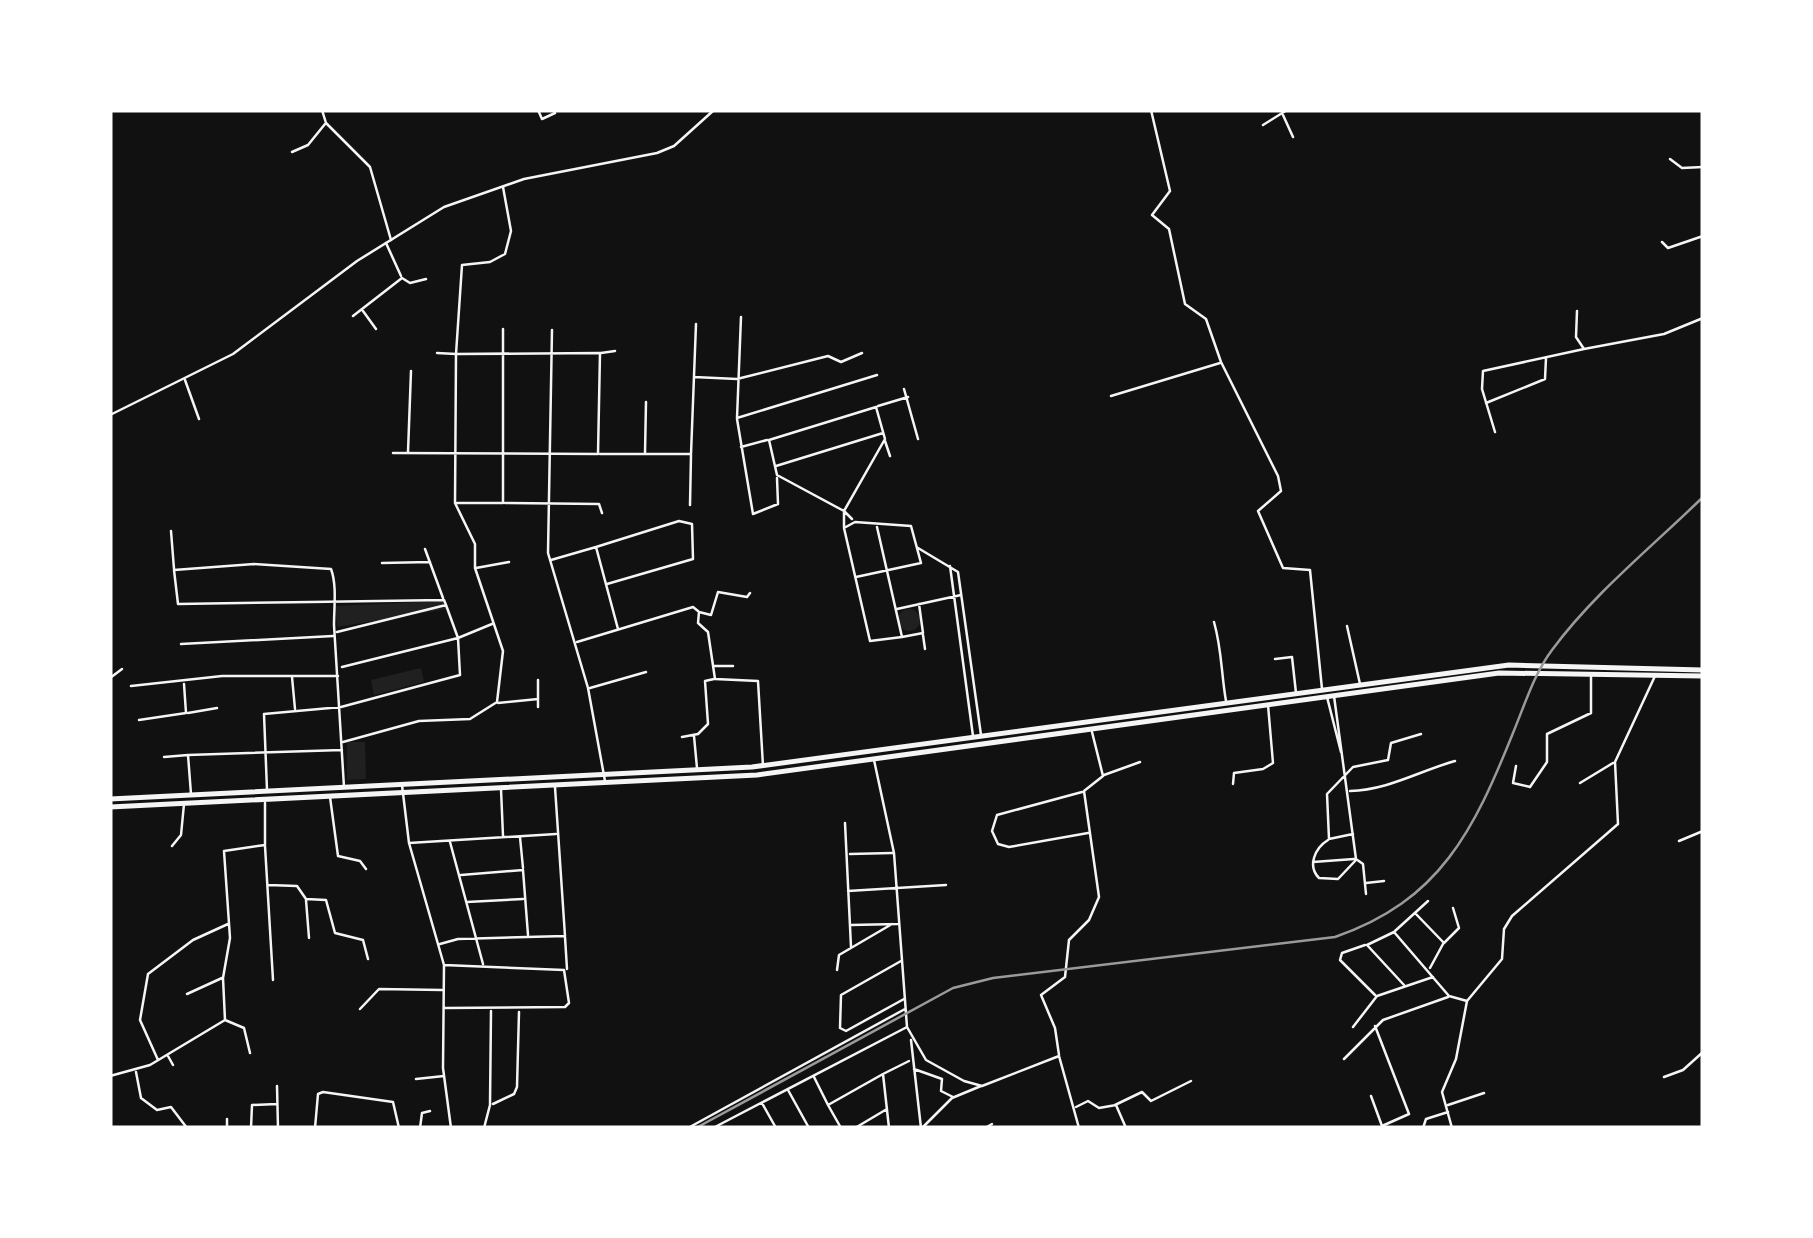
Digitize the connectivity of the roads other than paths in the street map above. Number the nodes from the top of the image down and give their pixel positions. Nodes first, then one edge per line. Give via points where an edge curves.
1 (322, 110) edge
2 (538, 110) edge
3 (714, 110) edge
4 (1151, 110) edge
5 (1284, 112) edge
6 (555, 114) dead end
7 (326, 122) junction
8 (1263, 125) dead end
9 (1293, 136) dead end
10 (292, 152) dead end
11 (1670, 159) dead end
12 (1703, 166) edge
13 (503, 186) junction
14 (1703, 236) edge
15 (388, 241) junction
16 (1662, 242) dead end
17 (402, 278) junction
18 (426, 279) dead end
19 (362, 310) junction
20 (1578, 311) dead end
21 (353, 316) dead end
22 (740, 316) dead end
23 (1703, 318) edge
24 (696, 324) dead end
25 (376, 329) dead end
26 (503, 329) dead end
27 (552, 330) dead end
28 (1584, 348) junction
29 (615, 351) dead end
30 (501, 352) junction
31 (437, 354) dead end
32 (456, 354) junction
33 (551, 354) junction
34 (600, 354) junction
35 (862, 354) dead end
36 (1546, 357) junction
37 (1221, 362) junction
38 (410, 371) dead end
39 (877, 375) dead end
40 (693, 377) junction
41 (738, 379) junction
42 (185, 380) junction
43 (904, 390) dead end
44 (1111, 396) dead end
45 (908, 397) junction
46 (646, 402) dead end
47 (1486, 403) junction
48 (876, 407) junction
49 (110, 415) edge
50 (737, 418) junction
51 (199, 419) dead end
52 (1495, 432) dead end
53 (884, 433) junction
54 (885, 439) junction
55 (918, 439) dead end
56 (769, 440) junction
57 (740, 447) junction
58 (453, 452) junction
59 (502, 452) junction
60 (408, 453) junction
61 (393, 454) dead end
62 (549, 454) junction
63 (598, 454) junction
64 (645, 454) junction
65 (691, 454) junction
66 (890, 456) dead end
67 (775, 466) junction
68 (777, 475) junction
69 (455, 503) junction
70 (549, 503) junction
71 (503, 504) junction
72 (690, 505) dead end
73 (844, 511) junction
74 (602, 513) dead end
75 (854, 522) junction
76 (876, 524) junction
77 (844, 528) junction
78 (171, 531) dead end
79 (596, 547) junction
80 (918, 548) junction
81 (425, 549) dead end
82 (550, 560) junction
83 (938, 560) junction
84 (430, 562) junction
85 (509, 562) dead end
86 (921, 562) junction
87 (382, 563) dead end
88 (950, 566) junction
89 (474, 568) junction
90 (174, 570) junction
91 (888, 570) junction
92 (856, 577) junction
93 (607, 584) junction
94 (750, 593) dead end
95 (960, 595) junction
96 (954, 596) junction
97 (444, 600) junction
98 (334, 604) junction
99 (919, 604) junction
100 (446, 606) junction
101 (895, 609) junction
102 (699, 612) junction
103 (1214, 622) dead end
104 (494, 623) junction
105 (1347, 626) dead end
106 (618, 629) junction
107 (923, 633) junction
108 (336, 634) junction
109 (902, 637) junction
110 (458, 638) junction
111 (574, 642) junction
112 (180, 644) dead end
113 (925, 649) dead end
114 (1274, 659) dead end
115 (712, 666) junction
116 (733, 666) dead end
117 (1530, 667) junction
118 (338, 668) junction
119 (122, 669) dead end
120 (1585, 669) junction
121 (646, 672) dead end
122 (1703, 673) edge
123 (291, 674) junction
124 (1656, 675) junction
125 (339, 676) junction
126 (110, 678) edge
127 (1432, 678) junction
128 (715, 679) junction
129 (538, 680) dead end
130 (184, 682) junction
131 (1360, 685) junction
132 (131, 686) dead end
133 (588, 688) junction
134 (1327, 693) junction
135 (1296, 694) junction
136 (538, 700) junction
137 (497, 702) junction
138 (1268, 703) junction
139 (1232, 704) junction
140 (341, 706) junction
141 (538, 707) dead end
142 (217, 708) dead end
143 (295, 710) junction
144 (186, 713) junction
145 (139, 720) dead end
146 (1100, 724) junction
147 (1092, 730) junction
148 (1421, 734) dead end
149 (693, 735) junction
150 (682, 737) dead end
151 (977, 737) junction
152 (344, 742) junction
153 (344, 750) junction
154 (265, 751) junction
155 (188, 755) junction
156 (164, 757) dead end
157 (874, 759) junction
158 (1455, 761) dead end
159 (1140, 762) dead end
160 (1615, 762) junction
161 (763, 766) junction
162 (1516, 766) dead end
163 (698, 770) junction
164 (1346, 771) junction
165 (580, 776) junction
166 (604, 776) junction
167 (1103, 776) junction
168 (1580, 783) dead end
169 (402, 784) junction
170 (1234, 784) dead end
171 (606, 785) junction
172 (581, 786) junction
173 (555, 787) junction
174 (500, 788) junction
175 (344, 789) junction
176 (1084, 791) junction
177 (1349, 791) junction
178 (204, 793) junction
179 (314, 793) junction
180 (403, 793) junction
181 (191, 794) junction
182 (266, 795) junction
183 (147, 796) junction
184 (330, 796) junction
185 (110, 799) edge
186 (184, 802) junction
187 (204, 802) junction
188 (148, 804) junction
189 (110, 807) edge
190 (845, 823) dead end
191 (1703, 831) edge
192 (1089, 832) junction
193 (1354, 833) junction
194 (557, 834) junction
195 (503, 837) junction
196 (520, 837) junction
197 (1329, 839) junction
198 (450, 840) junction
199 (1679, 841) dead end
200 (410, 843) junction
201 (265, 845) junction
202 (172, 846) dead end
203 (894, 852) junction
204 (849, 854) junction
205 (1356, 859) junction
206 (1314, 862) junction
207 (366, 869) dead end
208 (523, 870) junction
209 (460, 875) junction
210 (1384, 881) dead end
211 (946, 884) dead end
212 (1364, 884) junction
213 (268, 885) junction
214 (898, 888) junction
215 (848, 890) junction
216 (1366, 894) dead end
217 (306, 899) junction
218 (525, 899) junction
219 (468, 902) junction
220 (1428, 902) dead end
221 (1453, 908) dead end
222 (1415, 913) junction
223 (230, 923) junction
224 (892, 924) junction
225 (898, 924) junction
226 (850, 925) junction
227 (1394, 932) junction
228 (528, 935) junction
229 (565, 936) junction
230 (309, 938) dead end
231 (479, 938) junction
232 (1444, 943) junction
233 (438, 944) junction
234 (1366, 945) junction
235 (850, 947) junction
236 (368, 959) dead end
237 (901, 961) junction
238 (444, 965) junction
239 (484, 966) junction
240 (1429, 969) junction
241 (837, 970) dead end
242 (567, 971) junction
243 (1434, 976) junction
244 (224, 978) junction
245 (273, 980) dead end
246 (1404, 985) junction
247 (444, 990) junction
248 (188, 994) dead end
249 (1377, 996) junction
250 (1449, 996) junction
251 (906, 998) junction
252 (1467, 1001) junction
253 (444, 1008) junction
254 (360, 1009) dead end
255 (904, 1009) junction
256 (491, 1010) junction
257 (519, 1010) junction
258 (225, 1020) junction
259 (1375, 1026) junction
260 (907, 1027) junction
261 (1353, 1027) dead end
262 (912, 1038) junction
263 (1703, 1052) edge
264 (250, 1053) dead end
265 (167, 1055) junction
266 (1058, 1056) junction
267 (1344, 1059) dead end
268 (158, 1060) junction
269 (911, 1060) junction
270 (173, 1065) dead end
271 (912, 1069) junction
272 (135, 1071) junction
273 (883, 1074) junction
274 (110, 1076) edge
275 (444, 1076) junction
276 (813, 1076) junction
277 (1664, 1076) dead end
278 (416, 1079) dead end
279 (1191, 1081) dead end
280 (276, 1086) dead end
281 (982, 1086) junction
282 (788, 1088) junction
283 (1484, 1093) dead end
284 (1371, 1096) dead end
285 (953, 1097) junction
286 (762, 1102) junction
287 (277, 1104) junction
288 (490, 1105) junction
289 (828, 1105) junction
290 (1114, 1105) junction
291 (1446, 1105) junction
292 (887, 1108) junction
293 (1074, 1108) junction
294 (430, 1111) dead end
295 (1448, 1112) junction
296 (226, 1119) dead end
297 (992, 1124) dead end
298 (186, 1128) edge
299 (226, 1128) edge
300 (251, 1128) edge
301 (278, 1128) edge
302 (316, 1128) edge
303 (400, 1128) edge
304 (420, 1128) edge
305 (450, 1128) edge
306 (484, 1128) edge
307 (688, 1128) edge
308 (714, 1128) edge
309 (776, 1128) edge
310 (808, 1128) edge
311 (841, 1128) edge
312 (854, 1128) edge
313 (889, 1128) edge
314 (922, 1128) edge
315 (985, 1128) edge
316 (1079, 1128) edge
317 (1126, 1128) edge
318 (1424, 1128) edge
319 (1452, 1128) edge

1 - 7 street
2 - 6 street via 541,119
3 - 13 street via 657,153
4 - 37 street via 1170,191 1152,215 1168,227 1185,304 1206,318
5 - 8 street
5 - 9 street
7 - 10 street via 308,145
7 - 15 street via 370,167
11 - 12 street via 1682,168
13 - 15 street via 444,208
13 - 32 street via 511,232 502,257 462,265
14 - 16 street via 1668,248
15 - 17 street
15 - 42 street via 233,354
17 - 18 street
17 - 19 street
19 - 21 street
19 - 25 street
20 - 28 street via 1577,341
22 - 41 street
23 - 28 street via 1664,334
24 - 40 street
26 - 30 street
27 - 33 street
28 - 36 street
29 - 34 street
30 - 32 street
30 - 33 street
30 - 59 street
31 - 32 street
32 - 58 street
33 - 34 street
33 - 62 street
34 - 63 street
35 - 41 street
36 - 47 street via 1545,380
36 - 47 street via 1483,371
37 - 44 street
37 - 134 street via 1282,488 1258,512 1283,568 1310,572
38 - 60 street
39 - 50 street
40 - 41 street
40 - 65 street
41 - 50 street
42 - 49 street
42 - 51 street
43 - 45 street
45 - 48 street
45 - 55 street
46 - 64 street
47 - 52 street
48 - 53 street
48 - 56 street
50 - 57 street
53 - 54 street
53 - 67 street
54 - 66 street
54 - 73 street
56 - 57 street
56 - 67 street
57 - 68 street via 753,514 778,504
58 - 59 street
58 - 60 street
58 - 69 street
59 - 62 street
59 - 71 street
60 - 61 street
62 - 63 street
62 - 70 street
63 - 64 street
64 - 65 street
65 - 72 street
67 - 68 street
68 - 73 street
69 - 71 street
69 - 89 street via 475,544
70 - 71 street
70 - 74 street via 599,504
70 - 82 street
73 - 75 street
73 - 77 street
75 - 76 street
75 - 77 street
76 - 80 street via 911,526
76 - 91 street
77 - 92 street
78 - 90 street
79 - 82 street
79 - 93 street
79 - 93 street via 680,521 692,524 693,559
80 - 83 street
80 - 86 street
81 - 84 street
82 - 111 street
83 - 86 street
83 - 88 street
84 - 87 street
84 - 97 street
85 - 89 street
86 - 91 street
88 - 95 street via 958,572
88 - 96 street
89 - 104 street
90 - 98 street via 178,604
90 - 98 street via 326,566 333,572
91 - 92 street
91 - 101 street
92 - 109 street via 870,642
93 - 106 street
94 - 102 street via 718,592 711,614
95 - 96 street
95 - 151 street
96 - 99 street
96 - 151 street
97 - 98 street
97 - 100 street
98 - 108 street
99 - 101 street
99 - 107 street
100 - 108 street
100 - 110 street
101 - 109 street
102 - 106 street via 693,607
102 - 115 street
103 - 139 street
104 - 110 street
104 - 137 street via 504,657
105 - 131 street
106 - 111 street
107 - 109 street
107 - 113 street
108 - 112 street
108 - 118 street
110 - 118 street
110 - 140 street via 461,669 455,680
111 - 133 street
114 - 135 street via 1292,657
115 - 116 street
115 - 128 street
117 - 120 highway
117 - 120 highway via 1562,663
117 - 127 highway
118 - 125 street
119 - 126 street
120 - 122 highway
120 - 124 highway
120 - 162 street via 1591,714 1547,734 1546,762 1530,787 1513,783
121 - 133 street
122 - 124 highway
123 - 125 street
123 - 130 street
123 - 143 street
124 - 160 street
125 - 140 street
127 - 131 highway
127 - 134 highway
128 - 149 street via 704,681 708,724
128 - 161 street via 758,680
129 - 136 street
130 - 132 street
130 - 144 street
131 - 134 highway
133 - 166 street
134 - 135 highway
134 - 138 highway
134 - 164 street
135 - 139 highway
136 - 137 street
136 - 141 street
137 - 152 street via 470,718 419,721
138 - 139 highway
138 - 170 street via 1274,762 1234,772
139 - 146 highway
140 - 143 street
140 - 152 street
142 - 144 street
143 - 154 street via 264,714
144 - 145 street
146 - 147 highway
146 - 151 highway
147 - 157 highway
147 - 167 street
148 - 164 street via 1391,743 1388,760
149 - 150 street
149 - 163 street
151 - 161 highway
152 - 153 street
153 - 154 street
153 - 175 street
154 - 155 street
154 - 182 street
155 - 156 street
155 - 181 street
157 - 171 highway via 757,776
157 - 203 street
158 - 177 street via 1388,786
159 - 167 street
160 - 168 street
160 - 252 street via 1618,824 1512,916 1502,959
161 - 163 highway
163 - 166 highway
164 - 177 street
164 - 197 street via 1325,799
165 - 166 highway
165 - 169 highway
165 - 172 highway
166 - 171 street
167 - 176 street
169 - 175 highway
169 - 180 street
171 - 172 highway
172 - 173 highway
173 - 174 highway
173 - 194 street
174 - 180 highway
174 - 195 street
175 - 179 highway
176 - 192 street
176 - 192 street via 997,815 992,831 998,844 1009,847
177 - 193 street
178 - 181 highway
178 - 182 highway
178 - 187 highway
179 - 182 highway
179 - 184 highway
180 - 184 highway
180 - 200 street
181 - 183 highway
182 - 187 highway
182 - 201 street
183 - 185 highway
183 - 188 highway
184 - 207 street via 338,856
186 - 187 highway
186 - 188 highway
186 - 202 street via 181,835
188 - 189 highway
190 - 204 street
191 - 199 street
192 - 266 street via 1099,898 1069,940 1065,977 1041,995
193 - 197 street
193 - 205 street
194 - 196 street
194 - 229 street
195 - 196 street
195 - 198 street
196 - 208 street
197 - 206 street
198 - 200 street
198 - 209 street
200 - 233 street
201 - 213 street
201 - 223 street via 224,852
203 - 204 street
203 - 214 street
204 - 215 street
205 - 206 street
205 - 206 street via 1344,876 1330,881 1315,874
205 - 212 street
208 - 209 street
208 - 218 street
209 - 219 street
210 - 212 street
211 - 214 street
212 - 216 street
213 - 217 street via 300,887
213 - 245 street
214 - 215 street
214 - 225 street
215 - 226 street
217 - 230 street
217 - 236 street via 326,900 336,933 363,940
218 - 219 street
218 - 228 street
219 - 231 street
220 - 222 street
221 - 232 street via 1458,928
222 - 227 street
222 - 232 street
223 - 244 street
223 - 268 street via 193,940 148,974 140,1020
224 - 225 street
224 - 226 street
224 - 235 street
225 - 237 street
226 - 235 street
227 - 234 street
227 - 240 street
228 - 229 street
228 - 231 street
229 - 242 street
231 - 233 street
231 - 239 street
232 - 240 street
233 - 238 street
234 - 246 street
234 - 249 street via 1342,953 1340,960
235 - 241 street via 836,957
237 - 251 street
237 - 251 street via 840,995 840,1028 846,1031
238 - 239 street
238 - 247 street
239 - 242 street
240 - 243 street
242 - 257 street via 566,1006
243 - 246 street
243 - 250 street
244 - 248 street
244 - 258 street
246 - 249 street
247 - 253 street
247 - 254 street via 386,988
249 - 261 street
250 - 252 street
250 - 259 street
251 - 255 street
252 - 291 street via 1456,1059 1443,1083
253 - 256 street
253 - 275 street
255 - 260 street
255 - 307 street
256 - 257 street
256 - 288 street
257 - 288 street via 518,1087
258 - 264 street via 244,1028
258 - 265 street
259 - 267 street
259 - 284 street via 1409,1114 1382,1126
260 - 262 street
260 - 276 street
262 - 269 street
262 - 281 street via 934,1066
263 - 277 street
265 - 268 street
265 - 270 street
266 - 281 street
266 - 293 street
268 - 272 street
269 - 271 street
269 - 273 street
271 - 285 street via 943,1080 942,1090
271 - 314 street
272 - 274 street
272 - 298 street via 141,1098 157,1110 170,1108
273 - 289 street
273 - 292 street
275 - 278 street
275 - 305 street
276 - 282 street
276 - 289 street
279 - 290 street via 1151,1101 1143,1092
280 - 287 street
281 - 285 street
282 - 286 street
282 - 310 street
283 - 291 street
285 - 314 street
286 - 308 street
286 - 309 street
287 - 300 street via 252,1104
287 - 301 street
288 - 306 street
289 - 311 street
290 - 293 street via 1099,1108 1088,1101
290 - 317 street
291 - 295 street
292 - 312 street
292 - 313 street
293 - 316 street
294 - 304 street via 422,1113
295 - 318 street via 1426,1119
295 - 319 street
296 - 299 street
297 - 315 street
302 - 303 street via 322,1092 393,1102

